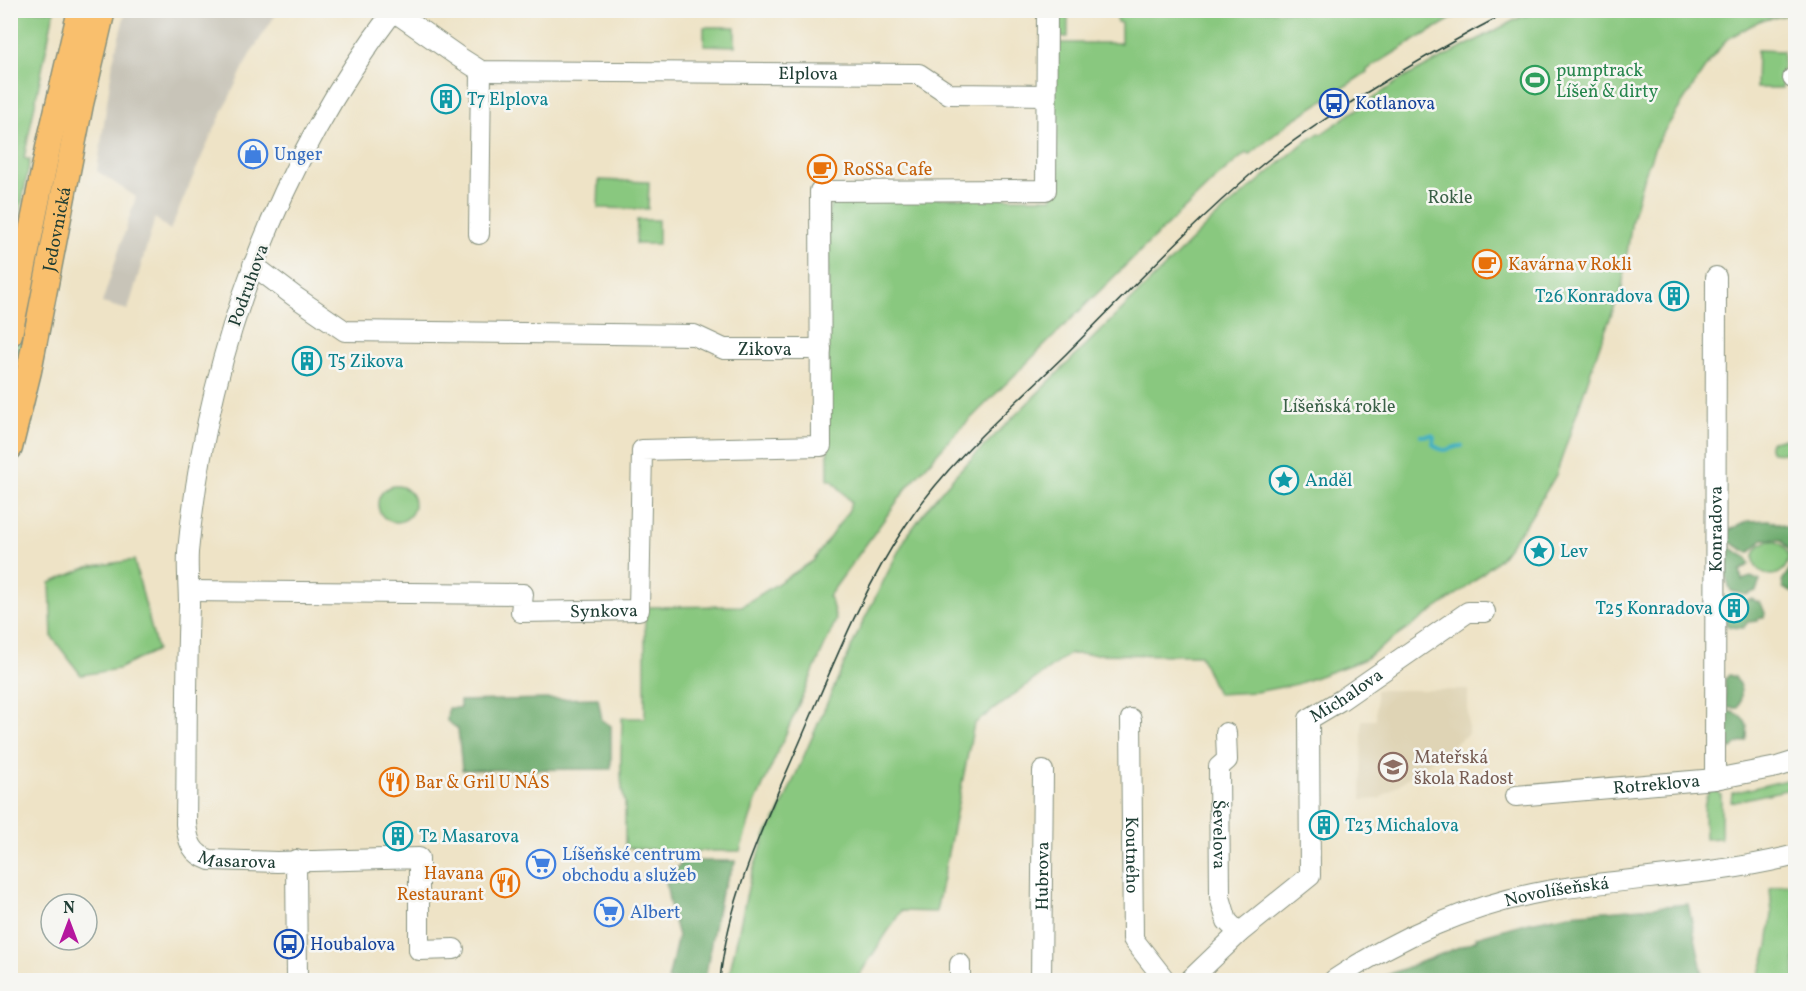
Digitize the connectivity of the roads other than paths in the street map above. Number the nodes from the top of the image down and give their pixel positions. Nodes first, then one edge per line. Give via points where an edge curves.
1 (80, 10) edge
2 (102, 10) edge
3 (1047, 10) edge
4 (393, 11) edge
5 (481, 71) junction
6 (1047, 95) junction
7 (479, 234) dead end
8 (253, 265) junction
9 (1716, 277) dead end
10 (10, 334) edge
11 (821, 349) junction
12 (10, 448) edge
13 (189, 591) junction
14 (1485, 612) dead end
15 (1131, 719) dead end
16 (1226, 733) dead end
17 (1796, 761) edge
18 (1043, 771) dead end
19 (1708, 780) junction
20 (1516, 796) dead end
21 (1796, 855) edge
22 (296, 860) junction
23 (1239, 933) junction
24 (454, 949) dead end
25 (297, 981) edge
26 (1041, 981) edge
27 (1165, 981) edge
28 (1190, 981) edge
29 (1334, 981) edge

1 - 10 main road, Jedovnická
2 - 12 main road, Jedovnická
3 - 6 street
4 - 5 street
4 - 8 street, Podruhova via 312,135
5 - 6 street, Elplova via 919,75 949,94
5 - 7 street
6 - 11 street via 1046,190 820,191
8 - 11 street, Zikova via 345,331 694,335 724,349
8 - 13 street, Podruhova via 231,330 200,467 188,554
9 - 19 street, Konradova
11 - 13 street, Synkova via 820,446 642,450 639,610 521,612 523,594
13 - 22 street, Masarova via 189,844 202,858 210,860
14 - 23 street, Michalova via 1468,612 1309,719 1310,876
15 - 27 street, Koutného via 1133,939
16 - 23 street, Ševelova via 1227,759 1219,767 1220,897 1227,921
17 - 19 street, Rotreklova
18 - 26 street, Hubrova
19 - 20 street, Rotreklova
21 - 29 street, Novolíšeňská via 1545,892 1499,903 1418,932
22 - 24 street, Masarova via 419,858 419,950
22 - 25 street
23 - 28 street

